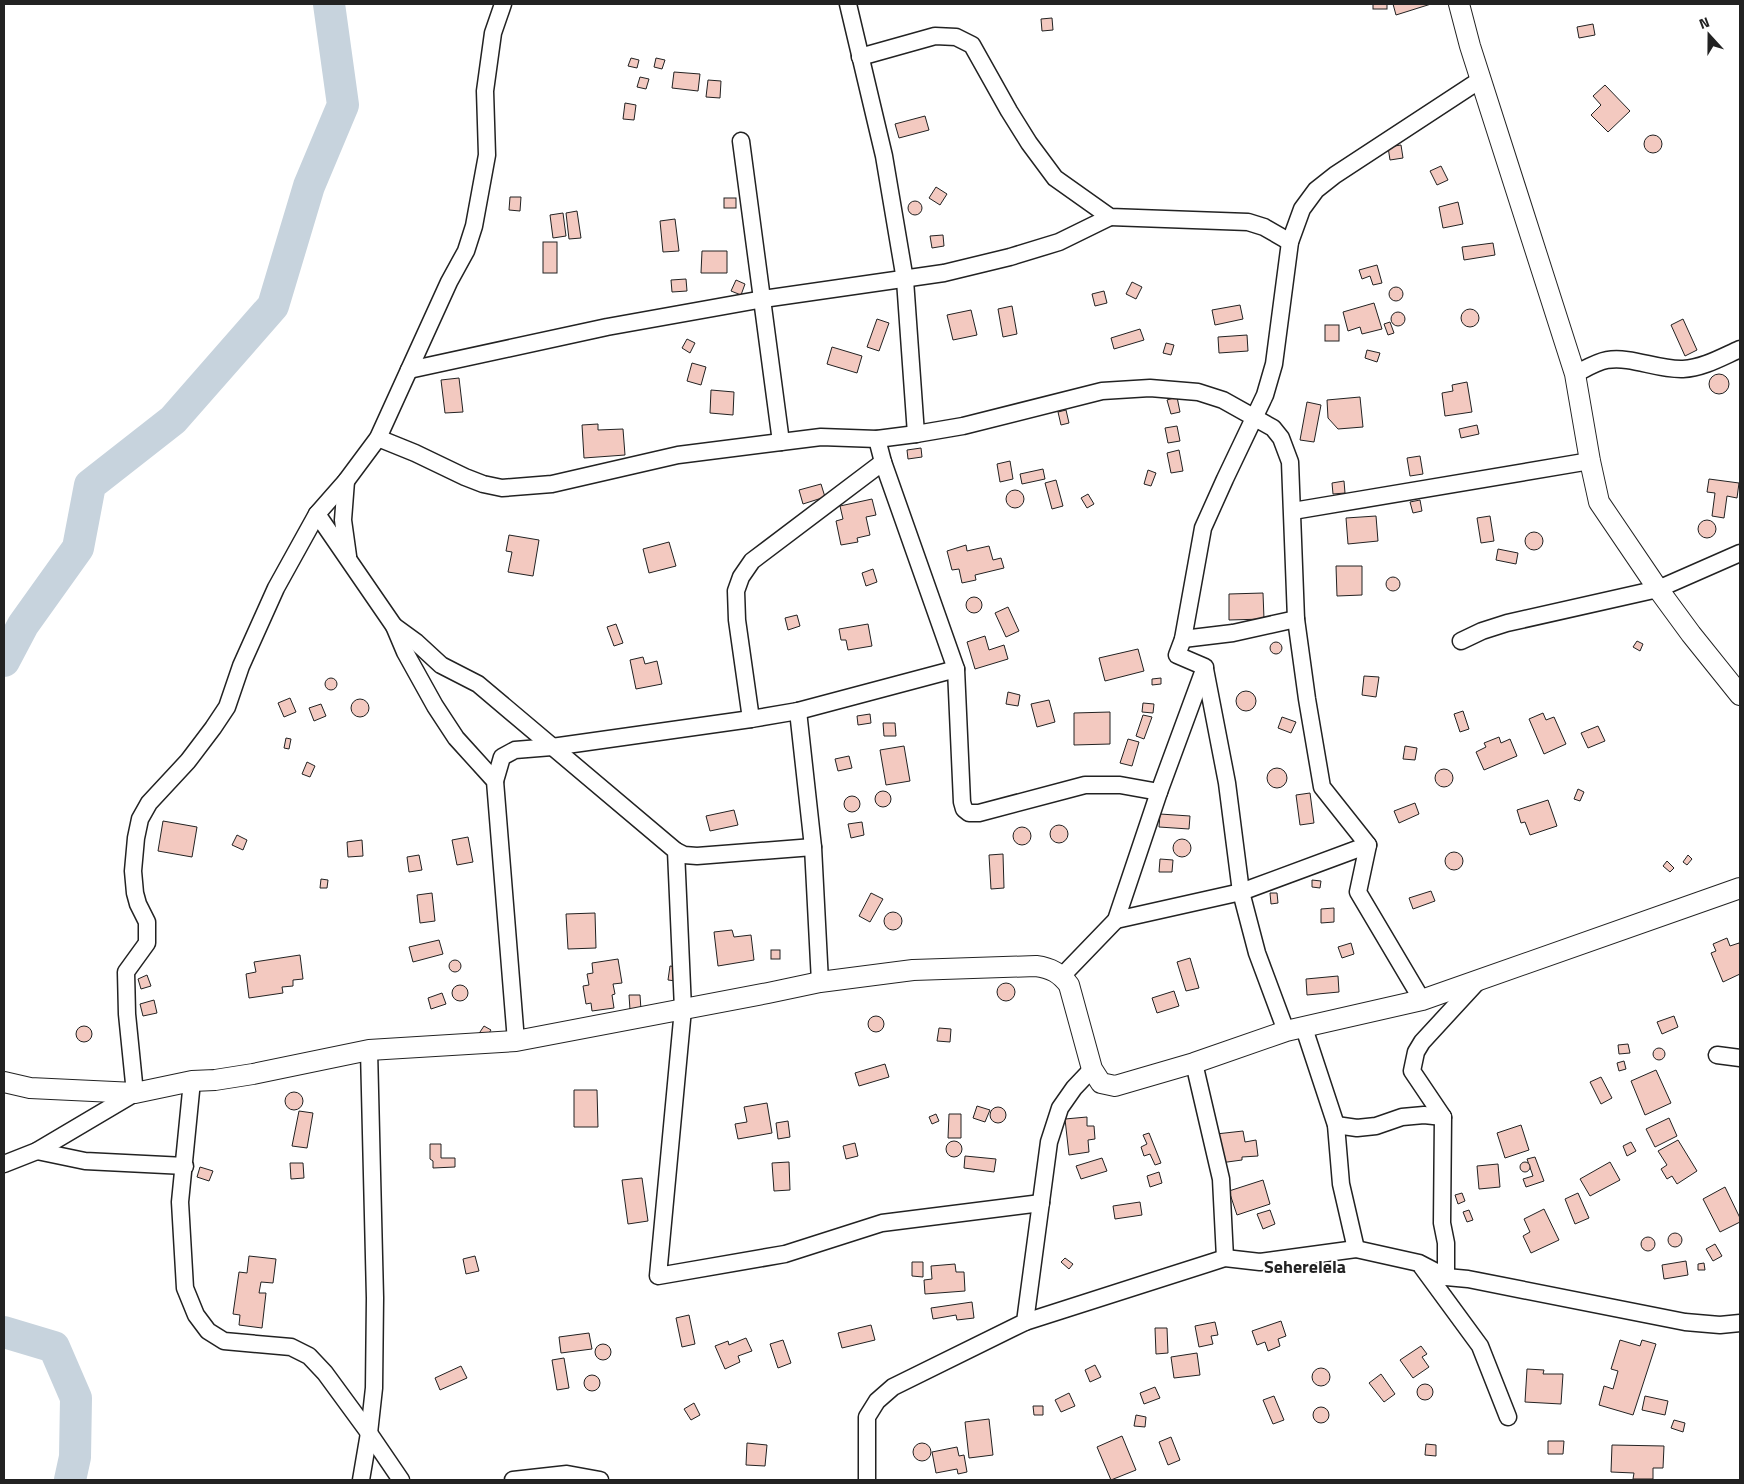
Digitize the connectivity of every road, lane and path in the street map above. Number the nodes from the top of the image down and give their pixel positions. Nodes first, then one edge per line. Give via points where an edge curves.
1 (503, 4) edge
2 (848, 4) edge
3 (1459, 4) edge
4 (860, 57) junction
5 (1480, 80) junction
6 (741, 141) dead end
7 (1110, 217) junction
8 (1290, 242) junction
9 (905, 280) junction
10 (763, 299) junction
11 (1740, 349) edge
12 (409, 370) junction
13 (1575, 374) junction
14 (1255, 418) junction
15 (916, 434) junction
16 (378, 438) junction
17 (878, 439) junction
18 (781, 442) junction
19 (1590, 461) junction
20 (883, 462) junction
21 (346, 481) junction
22 (1293, 511) junction
23 (316, 514) junction
24 (1740, 553) edge
25 (348, 558) junction
26 (1658, 589) junction
27 (1296, 619) junction
28 (394, 626) junction
29 (1183, 639) junction
30 (1461, 642) dead end
31 (1205, 667) junction
32 (956, 669) junction
33 (1740, 695) edge
34 (798, 710) junction
35 (752, 719) junction
36 (552, 747) junction
37 (496, 781) junction
38 (1159, 792) junction
39 (1368, 845) junction
40 (812, 847) junction
41 (676, 851) junction
42 (1740, 888) edge
43 (1241, 892) junction
44 (1116, 920) junction
45 (1062, 976) junction
46 (1480, 979) junction
47 (820, 982) junction
48 (1422, 1000) junction
49 (683, 1010) junction
50 (1295, 1030) junction
51 (516, 1041) junction
52 (369, 1050) junction
53 (1717, 1055) dead end
54 (1740, 1058) edge
55 (1194, 1063) junction
56 (1092, 1070) junction
57 (192, 1081) junction
58 (4, 1082) edge
59 (136, 1093) junction
60 (1443, 1117) junction
61 (1336, 1125) junction
62 (37, 1151) junction
63 (4, 1164) edge
64 (185, 1166) junction
65 (1041, 1203) junction
66 (1356, 1249) junction
67 (1225, 1258) junction
68 (1419, 1263) junction
69 (1446, 1277) junction
70 (1024, 1322) junction
71 (1740, 1323) edge
72 (1508, 1418) dead end
73 (369, 1433) junction
74 (361, 1480) edge
75 (401, 1480) edge
76 (513, 1480) edge
77 (600, 1480) edge
78 (867, 1480) edge

1 - 12 street via 493,34 485,91 487,155 474,226 466,251
2 - 4 street
3 - 5 street
4 - 7 street via 934,36 956,37 972,45 1009,111 1055,178
4 - 9 street via 884,156
5 - 8 street via 1316,190 1302,209
5 - 13 street
6 - 10 street
7 - 8 street via 1248,222
7 - 9 street via 1059,242 1018,255
8 - 14 street via 1274,364
9 - 10 street
9 - 15 street
10 - 12 street via 607,327
10 - 18 street
11 - 13 street via 1701,366 1684,369 1662,369 1627,360 1606,360
12 - 16 street
13 - 19 street
14 - 15 street via 1223,400 1198,392 1150,388 1102,392 963,426
14 - 22 street via 1273,428 1281,438 1290,462
14 - 29 street via 1203,528
15 - 17 street
16 - 18 street via 465,477 502,488 552,484 678,455
16 - 21 street
17 - 18 street via 821,437
17 - 20 street
19 - 22 street
19 - 26 street via 1599,502
20 - 32 street
20 - 35 street via 752,561 741,578 736,591 737,620
21 - 23 street
21 - 25 street via 343,520
22 - 27 street
23 - 25 street
23 - 59 street via 276,588 227,707 188,761 149,803 140,819 133,871 138,904 147,922 147,943 126,972
24 - 26 street
25 - 28 street
26 - 30 street via 1507,623
26 - 33 street
27 - 29 street via 1233,633
27 - 39 street via 1322,787
28 - 36 street via 441,665 478,684
28 - 37 street via 405,652 456,738
29 - 31 street via 1177,655
31 - 38 street
31 - 43 street via 1227,783
32 - 34 street
32 - 38 street via 962,802 969,813 980,813 1085,785
34 - 35 street
34 - 40 street
35 - 36 street
36 - 37 street via 515,750 502,757
36 - 41 street
37 - 51 street
38 - 44 street
39 - 43 street
39 - 48 street via 1358,892
40 - 41 street via 698,856
40 - 47 street
41 - 49 street
42 - 46 street
43 - 44 street
43 - 50 street via 1257,953
44 - 45 street
45 - 47 street via 1050,968 1036,966 913,970
45 - 56 street via 1070,985
46 - 48 street
46 - 60 street via 1422,1042 1414,1059 1412,1070
47 - 49 street
48 - 50 street
49 - 51 street
49 - 65 street via 658,1276 785,1254 882,1223
50 - 55 street
50 - 61 street
51 - 52 street
52 - 57 street via 253,1074
52 - 73 street via 375,1298 374,1388
53 - 54 street
55 - 56 street via 1115,1086 1101,1082
55 - 67 street via 1221,1178
56 - 65 street via 1060,1108 1049,1142
57 - 59 street
57 - 64 street
58 - 59 street via 30,1088
59 - 62 street
60 - 61 street via 1402,1117 1376,1126 1357,1128
60 - 69 street via 1442,1223 1446,1243
61 - 66 street via 1341,1184
62 - 63 street
62 - 64 street via 86,1161
64 - 73 street via 180,1202 185,1288 196,1315 208,1330 224,1341 290,1347 309,1356
65 - 70 street
66 - 67 street via 1260,1262
66 - 68 street
67 - 70 street
68 - 69 street
68 - 72 street via 1480,1346
69 - 71 street via 1685,1322
70 - 78 street via 893,1387 878,1401 867,1417
73 - 74 street
73 - 75 street
76 - 77 street via 567,1474

